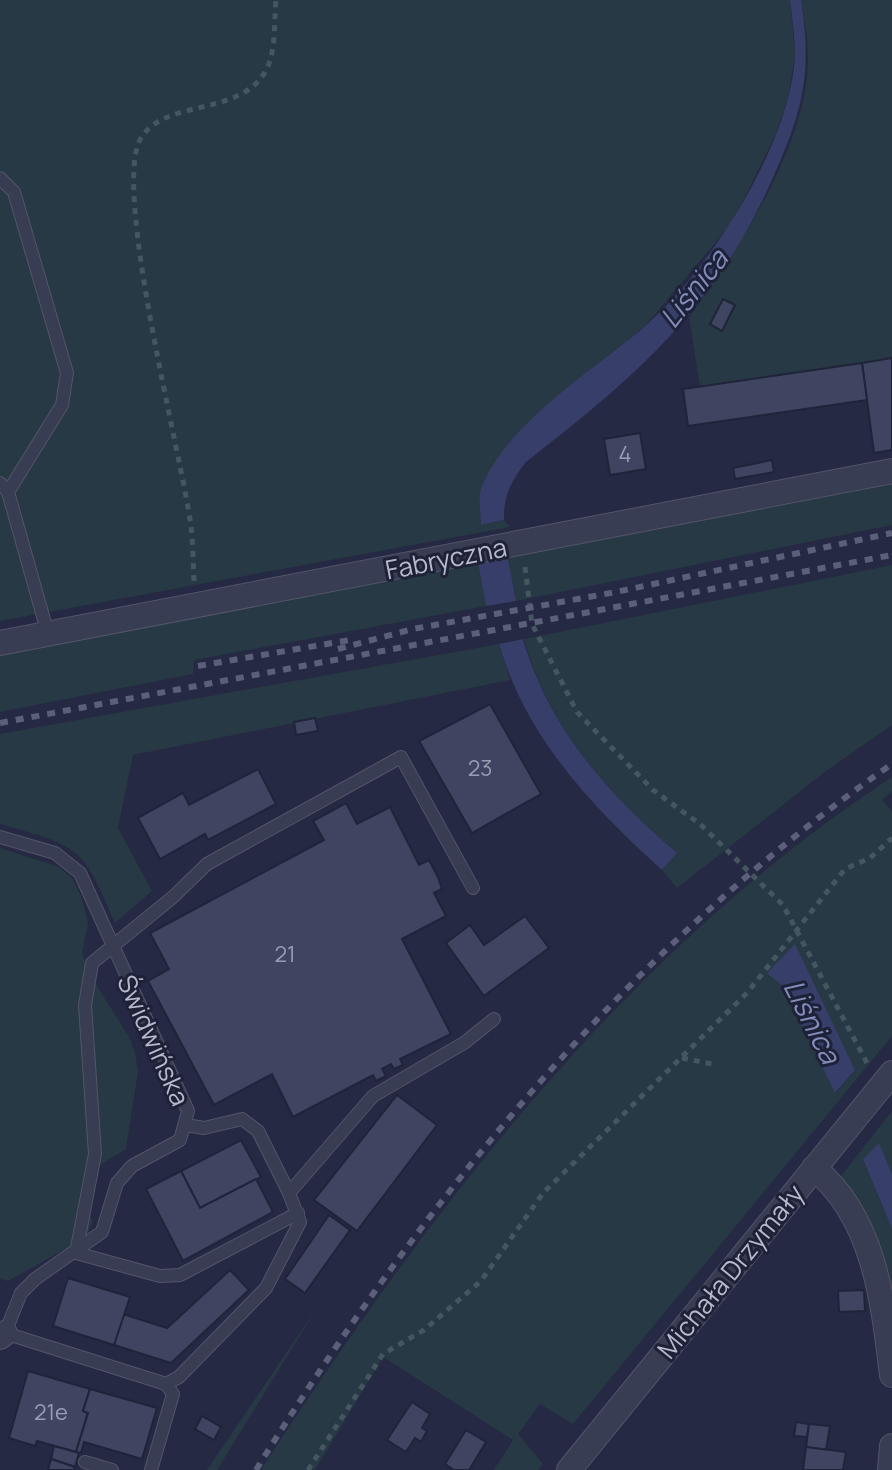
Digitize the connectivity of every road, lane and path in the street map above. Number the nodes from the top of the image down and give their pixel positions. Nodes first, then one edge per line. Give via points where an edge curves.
1 (276, 0) edge
2 (0, 178) edge
3 (892, 471) edge
4 (4, 488) edge
5 (523, 543) junction
6 (196, 606) junction
7 (48, 634) junction
8 (0, 643) edge
9 (0, 837) edge
10 (892, 838) edge
11 (473, 888) dead end
12 (795, 931) junction
13 (113, 949) junction
14 (494, 1019) dead end
15 (681, 1058) junction
16 (717, 1065) dead end
17 (881, 1070) edge
18 (186, 1125) junction
19 (814, 1168) junction
20 (289, 1193) junction
21 (298, 1213) junction
22 (76, 1253) junction
23 (2, 1335) edge
24 (892, 1375) edge
25 (166, 1384) junction
26 (892, 1446) edge
27 (85, 1462) dead end
28 (112, 1470) edge
29 (151, 1470) edge
30 (308, 1470) edge
31 (569, 1470) edge
32 (890, 1470) edge

1 - 6 path via 269,66 248,93 160,122 141,138 133,166 138,243 191,526
2 - 4 lane via 14,192 67,373 62,405
3 - 5 street, Fabryczna
4 - 7 lane
5 - 6 street, Fabryczna
5 - 12 path via 532,624 577,712 653,790 738,857 783,905
6 - 7 street, Fabryczna
7 - 8 street, Fabryczna
9 - 13 lane, Świdwińska via 70,862 80,873
10 - 12 path via 870,858 845,869
11 - 13 lane via 401,757 207,864
12 - 15 path via 747,993
12 - 17 path
13 - 18 lane, Świdwińska via 188,1111
13 - 22 lane via 92,963 85,1005 95,1154
14 - 20 lane via 464,1043 373,1096
15 - 16 path
15 - 30 path via 543,1193 481,1281 424,1330 383,1354
17 - 19 street, Michała Drzymały
18 - 20 lane via 204,1128 242,1119 258,1131
18 - 22 lane, Świdwińska via 180,1140 132,1166 117,1183 102,1232
19 - 24 street via 844,1199 865,1241 883,1306
19 - 31 street, Michała Drzymały
20 - 21 lane
21 - 22 lane via 180,1275 160,1276
21 - 25 lane via 300,1222 266,1288 210,1348
22 - 23 lane, Świdwińska via 55,1263 21,1293
23 - 25 lane
25 - 29 lane via 173,1394 172,1407
26 - 32 street
27 - 28 lane

